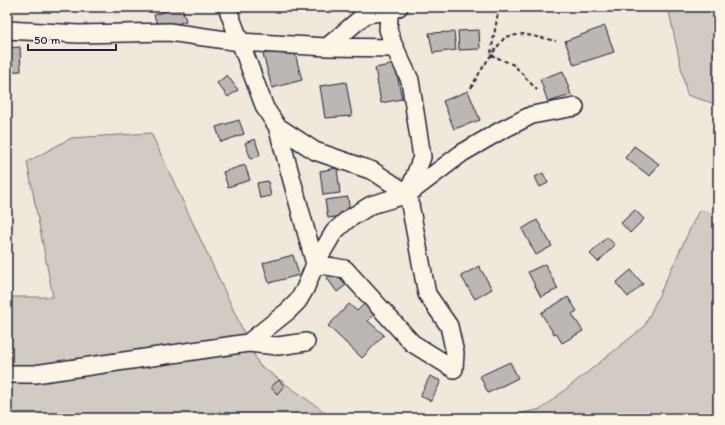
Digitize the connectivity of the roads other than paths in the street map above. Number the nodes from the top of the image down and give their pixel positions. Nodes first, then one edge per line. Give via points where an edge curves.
1 (228, 7) edge
2 (392, 8) edge
3 (7, 30) edge
4 (240, 42) junction
5 (326, 47) junction
6 (396, 48) junction
7 (575, 107) dead end
8 (277, 126) junction
9 (408, 194) junction
10 (315, 264) junction
11 (306, 342) dead end
12 (248, 343) junction
13 (7, 374) edge

1 - 4 street
2 - 5 street via 366,14
2 - 6 street via 388,29
3 - 4 street via 79,34 169,32
4 - 5 street
4 - 8 street via 265,108
5 - 6 street
6 - 9 street via 410,80 422,157
7 - 9 street via 532,115 500,131 462,153
8 - 9 street via 315,151 373,171
8 - 10 street
9 - 10 street via 371,205 347,220 334,232
9 - 10 street via 426,294 449,326 455,353 454,369 412,343 345,269
10 - 12 street via 298,301
11 - 12 street via 278,346
12 - 13 street via 35,374

